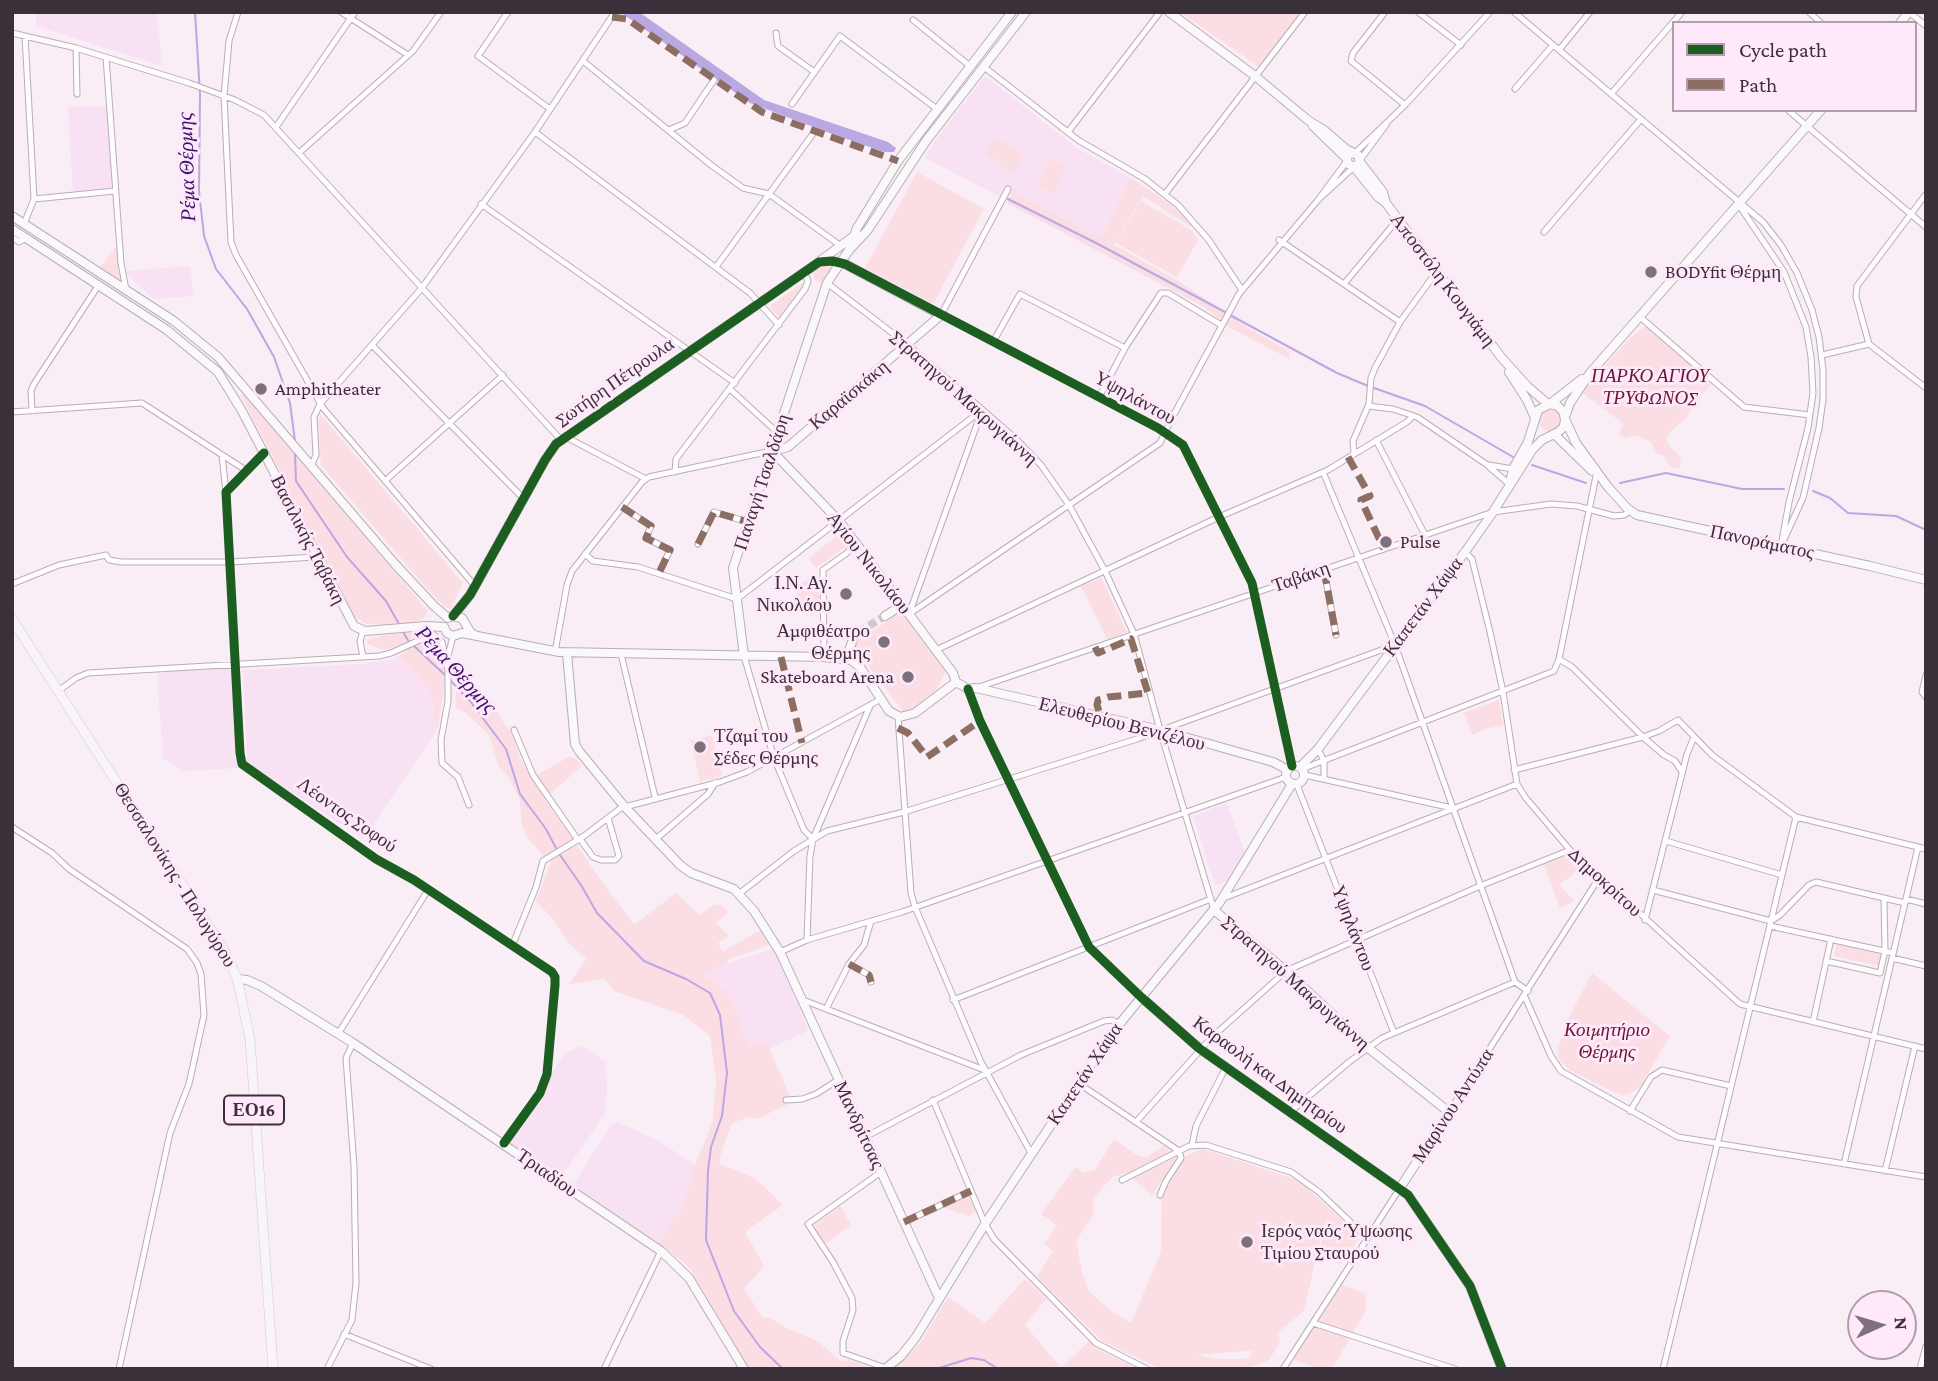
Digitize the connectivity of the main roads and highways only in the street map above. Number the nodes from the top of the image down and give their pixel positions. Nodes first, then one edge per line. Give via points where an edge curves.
1 (1012, 12) edge
2 (1026, 12) edge
3 (1169, 12) edge
4 (1819, 112) edge
5 (12, 216) edge
6 (12, 229) edge
7 (854, 236) junction
8 (849, 250) junction
9 (819, 262) junction
10 (841, 263) junction
11 (942, 315) joint
12 (215, 354) junction
13 (1501, 356) junction
14 (208, 363) junction
15 (1590, 373) junction
16 (1549, 404) junction
17 (1565, 418) junction
18 (1535, 419) junction
19 (1553, 435) junction
20 (772, 451) junction
21 (1520, 462) junction
22 (1608, 487) junction
23 (1926, 580) edge
24 (470, 595) junction
25 (902, 605) junction
26 (885, 616) tunnel mouth
27 (451, 617) junction
28 (12, 620) edge
29 (464, 622) junction
30 (444, 627) junction
31 (462, 634) junction
32 (481, 637) junction
33 (852, 642) tunnel mouth
34 (568, 653) junction
35 (744, 656) junction
36 (846, 659) junction
37 (956, 682) junction
38 (1296, 771) junction
39 (1295, 784) junction
40 (1214, 910) junction
41 (238, 979) junction
42 (1141, 997) junction
43 (1450, 1112) joint
44 (1400, 1188) junction
45 (939, 1298) junction
46 (886, 1368) edge
47 (272, 1369) edge
48 (744, 1369) edge
49 (1502, 1369) edge

1 - 7 main road, Παναγή Τσαλδάρη via 892,170
2 - 8 main road, Παναγή Τσαλδάρη
3 - 13 main road, Αποστόλη Κουγιάμη via 1255,76 1354,160
4 - 15 main road
5 - 12 main road, Βασιλικής Ταβάκη via 174,321
6 - 14 main road, Βασιλικής Ταβάκη via 167,330
7 - 8 main road, Παναγή Τσαλδάρη
7 - 9 main road, Σωτήρη Πέτρουλα
8 - 10 main road, Παναγή Τσαλδάρη
9 - 10 main road
9 - 24 main road, Σωτήρη Πέτρουλα via 550,452
10 - 11 main road, Υψηλάντου
10 - 20 main road, Παναγή Τσαλδάρη via 827,283
11 - 20 main road, Καραϊσκάκη via 788,447
12 - 14 main road
12 - 27 main road, Βασιλικής Ταβάκη via 425,597
13 - 16 main road, Αποστόλη Κουγιάμη
13 - 18 main road, Αποστόλη Κουγιάμη
14 - 30 main road, Βασιλικής Ταβάκη via 226,383 356,628
15 - 16 main road
15 - 17 main road
16 - 17 main road via 1560,408
16 - 18 main road via 1539,409
17 - 19 main road via 1562,429
17 - 22 main road via 1576,443
18 - 19 main road via 1540,431
18 - 21 main road
19 - 21 main road
19 - 22 main road
20 - 25 main road, Αγίου Νικολάου via 840,522
20 - 35 main road, Παναγή Τσαλδάρη via 733,568
21 - 38 main road, Καπετάν Χάψα via 1465,552 1318,749
22 - 23 main road, Πανοράματος via 1630,511 1643,517
24 - 27 main road, Σωτήρη Πέτρουλα
24 - 29 main road, Σωτήρη Πέτρουλα
25 - 26 main road
25 - 37 main road, Αγίου Νικολάου
27 - 29 main road
27 - 30 main road
28 - 41 main road, Θεσσαλονίκης - Πολυγύρου / ΕΟ16 via 224,950
29 - 31 main road
29 - 32 main road via 471,633
30 - 31 main road via 453,636
31 - 32 main road
32 - 34 main road
33 - 36 main road
34 - 35 main road
34 - 45 main road, Μανδρίτσας via 575,744 624,806 686,870 740,893 754,911 780,952
35 - 36 main road
36 - 37 main road via 858,664 898,717 913,714
37 - 38 main road, Ελευθερίου Βενιζέλου via 1160,730
38 - 39 main road
38 - 39 main road, Καπετάν Χάψα via 1303,781
39 - 40 main road, Καπετάν Χάψα
40 - 42 main road, Καπετάν Χάψα
40 - 43 main road, Στρατηγού Μακρυγιάννη via 1367,1047
41 - 47 main road, Θεσσαλονίκης - Πολυγύρου / ΕΟ16 via 250,1039
41 - 48 main road, Τριαδίου via 261,986 353,1043 661,1251 689,1278
42 - 44 main road, Καραολή και Δημητρίου via 1200,1049
42 - 45 main road, Καπετάν Χάψα via 1031,1153
43 - 44 main road, Μαρίνου Αντύπα
44 - 49 main road, Καραολή και Δημητρίου via 1467,1280
45 - 46 main road, Καπετάν Χάψα via 916,1337

